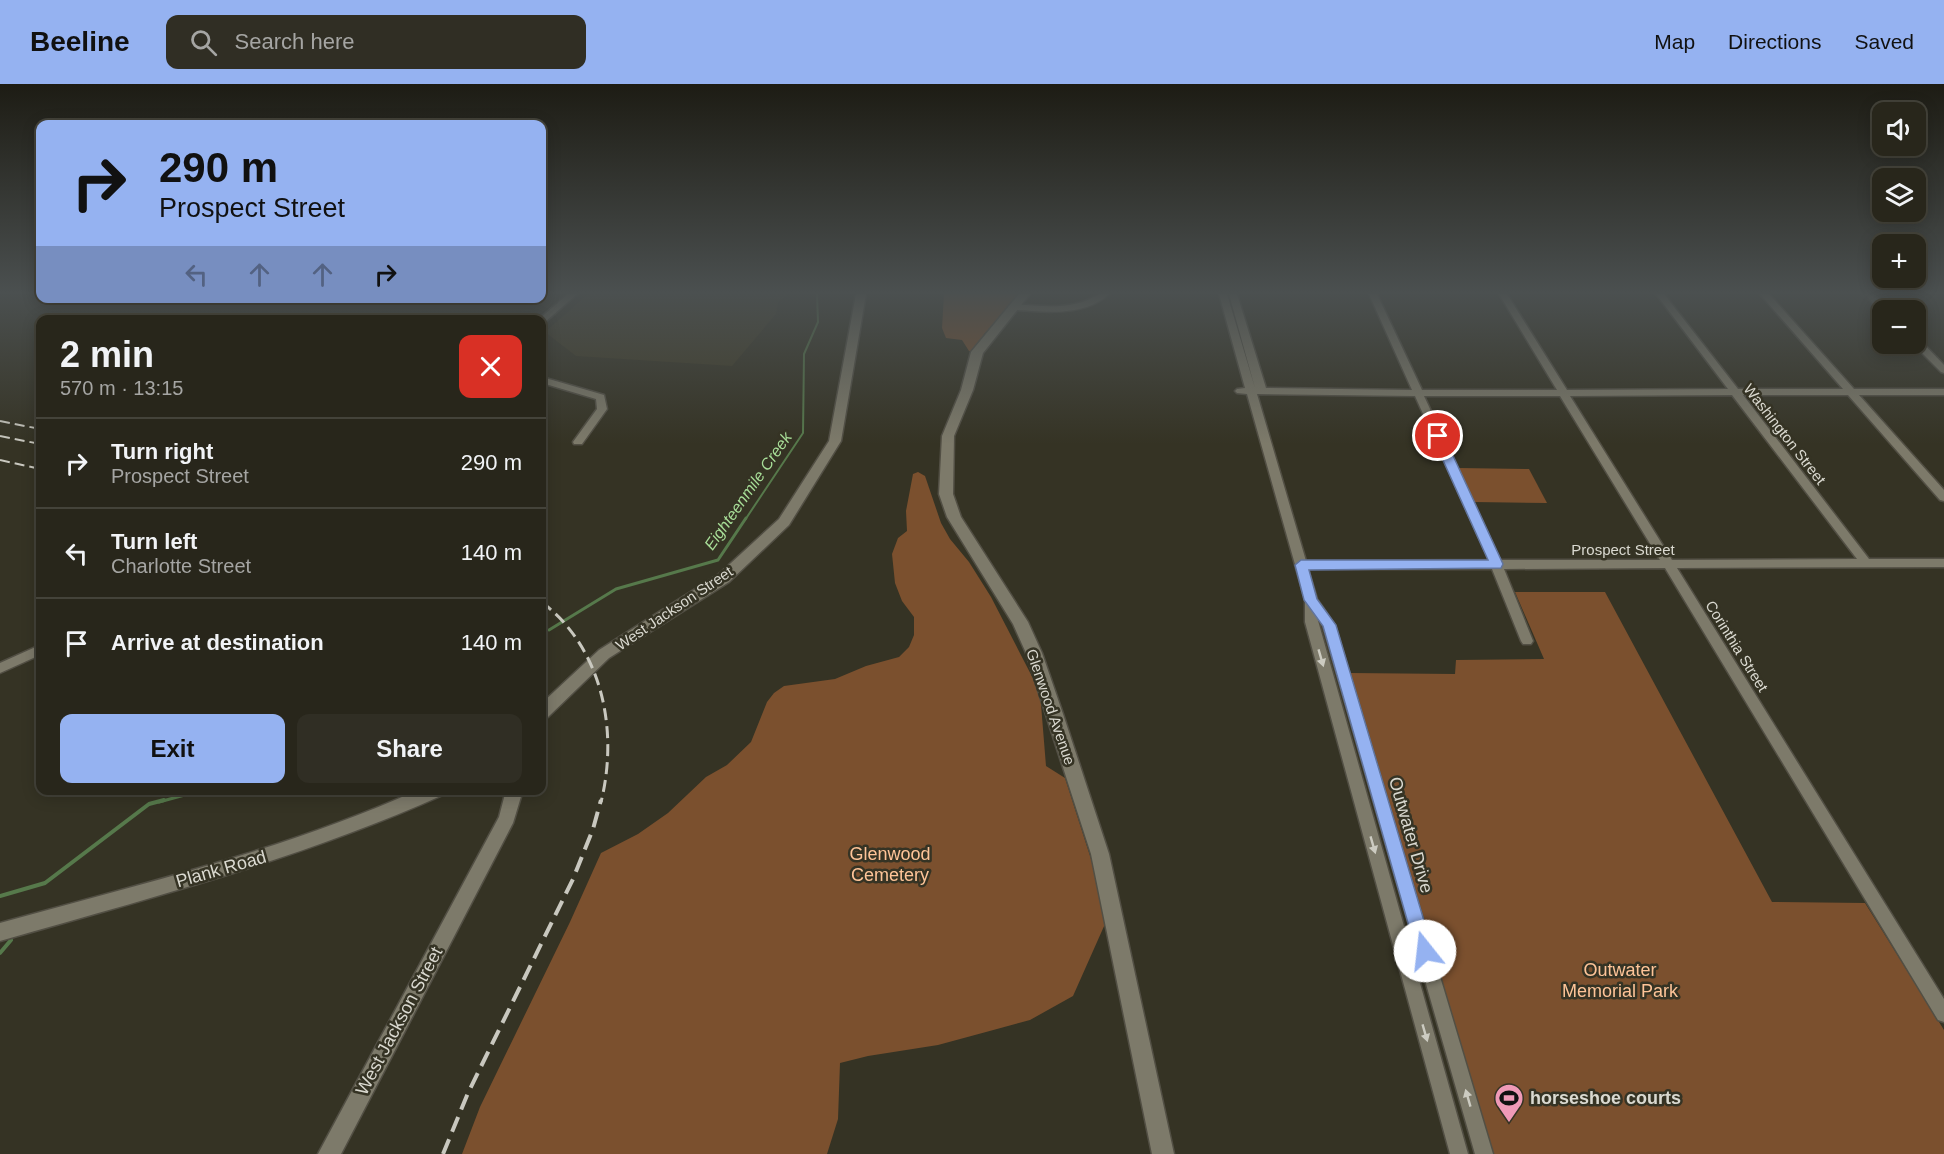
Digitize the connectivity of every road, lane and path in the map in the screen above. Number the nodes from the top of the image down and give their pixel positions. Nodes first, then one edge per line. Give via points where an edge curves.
1 (852, 344) edge
2 (983, 344) edge
3 (1237, 344) edge
4 (1242, 344) edge
5 (1396, 344) edge
6 (1534, 344) edge
7 (1697, 344) edge
8 (1809, 344) edge
9 (1926, 351) edge
10 (1944, 370) edge
11 (546, 381) edge
12 (1251, 391) junction
13 (1564, 392) junction
14 (1733, 392) junction
15 (1852, 392) junction
16 (1944, 392) edge
17 (1419, 393) junction
18 (578, 442) dead end
19 (1944, 497) edge
20 (1866, 563) junction
21 (1944, 563) edge
22 (1496, 564) junction
23 (1667, 564) junction
24 (1301, 565) junction
25 (1311, 600) junction
26 (1527, 641) dead end
27 (36, 652) edge
28 (0, 668) edge
29 (546, 708) edge
30 (427, 795) edge
31 (514, 795) edge
32 (0, 932) edge
33 (1944, 1014) edge
34 (329, 1154) edge
35 (1163, 1154) edge
36 (1459, 1154) edge
37 (1484, 1154) edge

1 - 29 street, West Jackson Street via 835,441 784,522 724,578 604,654
2 - 35 street, Glenwood Avenue via 977,352 971,390 948,436 946,494 954,517 1020,622 1055,714 1100,854
3 - 12 street, Outwater Drive
4 - 12 street, Outwater Drive
5 - 17 street
6 - 13 street, Corinthia Street
7 - 14 street, Washington Street
8 - 15 street
9 - 10 street
11 - 18 street via 601,397 602,410
12 - 17 street
12 - 24 street, Outwater Drive
13 - 14 street
13 - 17 street
13 - 23 street, Corinthia Street
14 - 15 street
14 - 20 street, Washington Street
15 - 16 street
15 - 19 street
17 - 22 street
20 - 21 street, Prospect Street
20 - 23 street, Prospect Street
22 - 23 street, Prospect Street
22 - 24 street, Prospect Street
22 - 26 street
23 - 33 street, Corinthia Street
24 - 25 street, Outwater Drive
25 -> 36 street, Outwater Drive via 1311,622
37 -> 25 street, Outwater Drive via 1329,625
27 - 28 street
30 - 32 street, Plank Road via 383,816 277,853
31 - 34 street, West Jackson Street via 507,818

